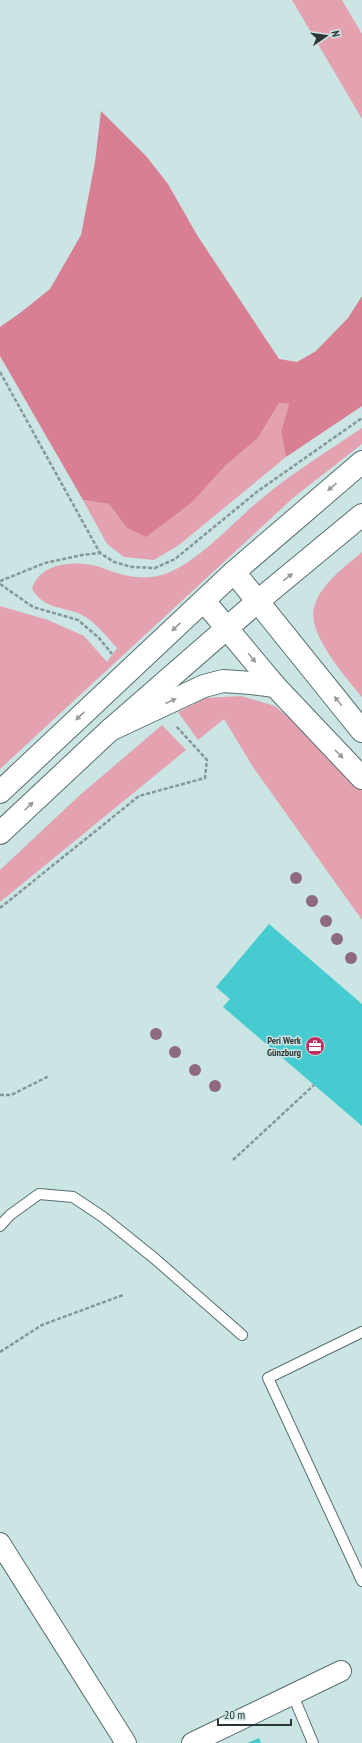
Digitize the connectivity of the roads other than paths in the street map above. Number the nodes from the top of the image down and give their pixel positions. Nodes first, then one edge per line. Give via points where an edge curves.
1 (362, 462) edge
2 (362, 516) edge
3 (234, 572) junction
4 (204, 601) junction
5 (258, 601) junction
6 (227, 628) junction
7 (275, 686) junction
8 (110, 730) junction
9 (362, 731) edge
10 (362, 778) edge
11 (0, 792) edge
12 (0, 833) edge
13 (0, 1226) edge
14 (362, 1332) edge
15 (242, 1335) dead end
16 (0, 1543) edge
17 (362, 1580) edge
18 (341, 1671) dead end
19 (292, 1694) junction
20 (126, 1743) edge
21 (192, 1743) edge
22 (313, 1743) edge

1 -> 3 main road
5 -> 2 main road
3 - 4 main road
3 - 5 main road
4 - 6 main road
4 -> 11 main road
5 - 6 main road
9 -> 5 main road
6 -> 7 main road
6 - 8 main road
8 -> 7 main road via 204,686 223,681
7 -> 10 main road
12 -> 8 main road
13 - 15 lane via 10,1215 39,1194 73,1197 103,1217 154,1258
14 - 17 lane via 268,1378
16 - 20 street
18 - 19 street
19 - 21 street
19 - 22 lane

